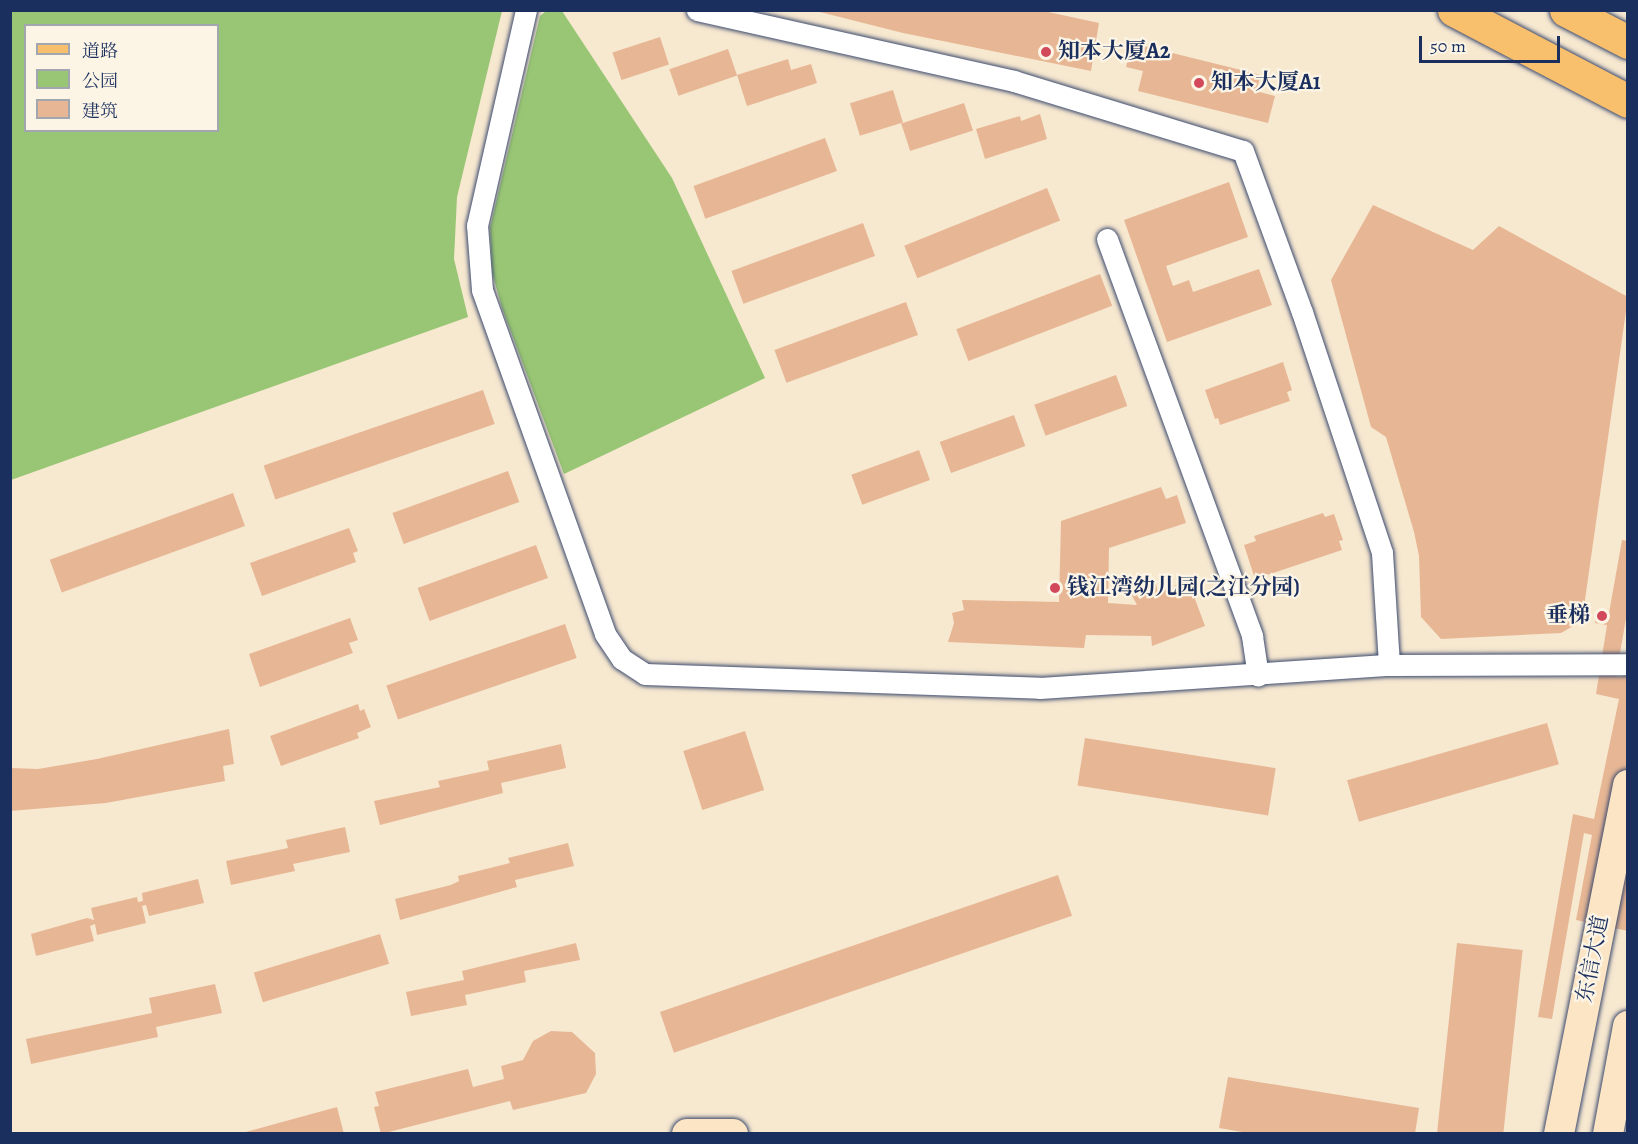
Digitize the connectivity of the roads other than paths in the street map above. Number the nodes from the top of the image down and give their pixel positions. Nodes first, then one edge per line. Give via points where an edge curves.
1 (526, 10) edge
2 (697, 10) edge
3 (1454, 10) edge
4 (1566, 10) edge
5 (1628, 42) edge
6 (1628, 101) edge
7 (1107, 238) dead end
8 (1628, 664) edge
9 (1389, 665) junction
10 (1258, 676) junction
11 (1628, 785) edge
12 (1628, 1026) edge
13 (687, 1134) edge
14 (733, 1134) edge
15 (1559, 1134) edge
16 (1608, 1134) edge

1 - 10 street via 477,225 482,290 605,634 622,659 645,674 1040,688
2 - 9 street via 1014,81 1243,151 1302,312 1382,553
3 - 6 main road
4 - 5 main road
7 - 10 street via 1252,636
8 - 9 street
9 - 10 street
11 - 15 main road, 东信大道
12 - 16 main road
13 - 14 main road

